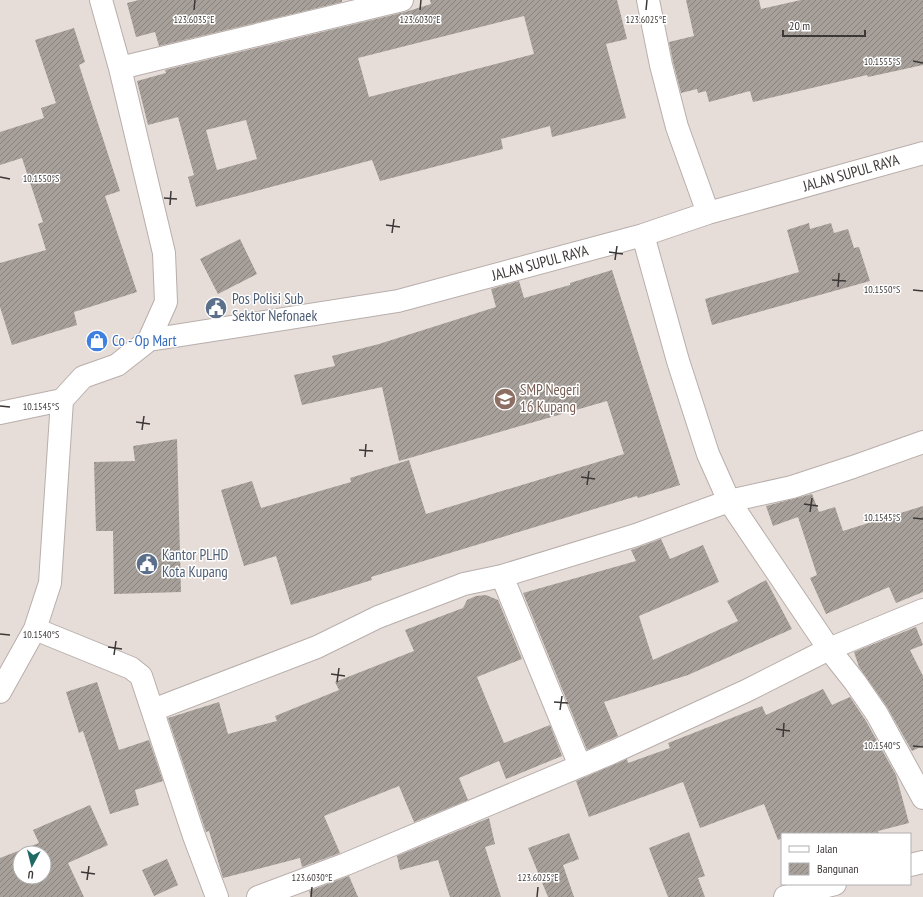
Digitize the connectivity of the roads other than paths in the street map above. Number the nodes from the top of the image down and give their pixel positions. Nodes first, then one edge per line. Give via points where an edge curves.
1 (101, 0) edge
2 (402, 0) edge
3 (648, 0) edge
4 (120, 68) junction
5 (923, 153) edge
6 (708, 213) junction
7 (643, 235) junction
8 (150, 340) junction
9 (62, 400) junction
10 (0, 413) edge
11 (923, 442) edge
12 (729, 502) junction
13 (502, 576) junction
14 (923, 610) edge
15 (35, 629) junction
16 (829, 649) junction
17 (0, 692) edge
18 (153, 710) junction
19 (580, 766) junction
20 (923, 798) edge
21 (923, 862) edge
22 (911, 865) edge
23 (831, 885) edge
24 (217, 897) edge
25 (258, 897) edge
26 (784, 897) edge

1 - 4 street
2 - 4 street
3 - 6 street via 677,127
4 - 8 street via 164,253 166,302
5 - 6 street, JALAN SUPUL RAYA
6 - 7 street, JALAN SUPUL RAYA
7 - 8 street, JALAN SUPUL RAYA via 398,301
7 - 12 street via 678,361 708,454
8 - 9 street via 117,365 83,377
9 - 10 street
9 - 15 street via 50,583
11 - 12 street via 792,487
12 - 13 street via 636,535
12 - 16 street
13 - 18 street via 464,584 421,600 378,617 317,647
13 - 19 street
14 - 16 street
15 - 17 street
15 - 18 street via 131,668 141,676
16 - 19 street via 746,691
16 - 20 street via 877,714
18 - 24 street via 194,836
19 - 25 street via 346,864
21 - 22 street
23 - 26 street

